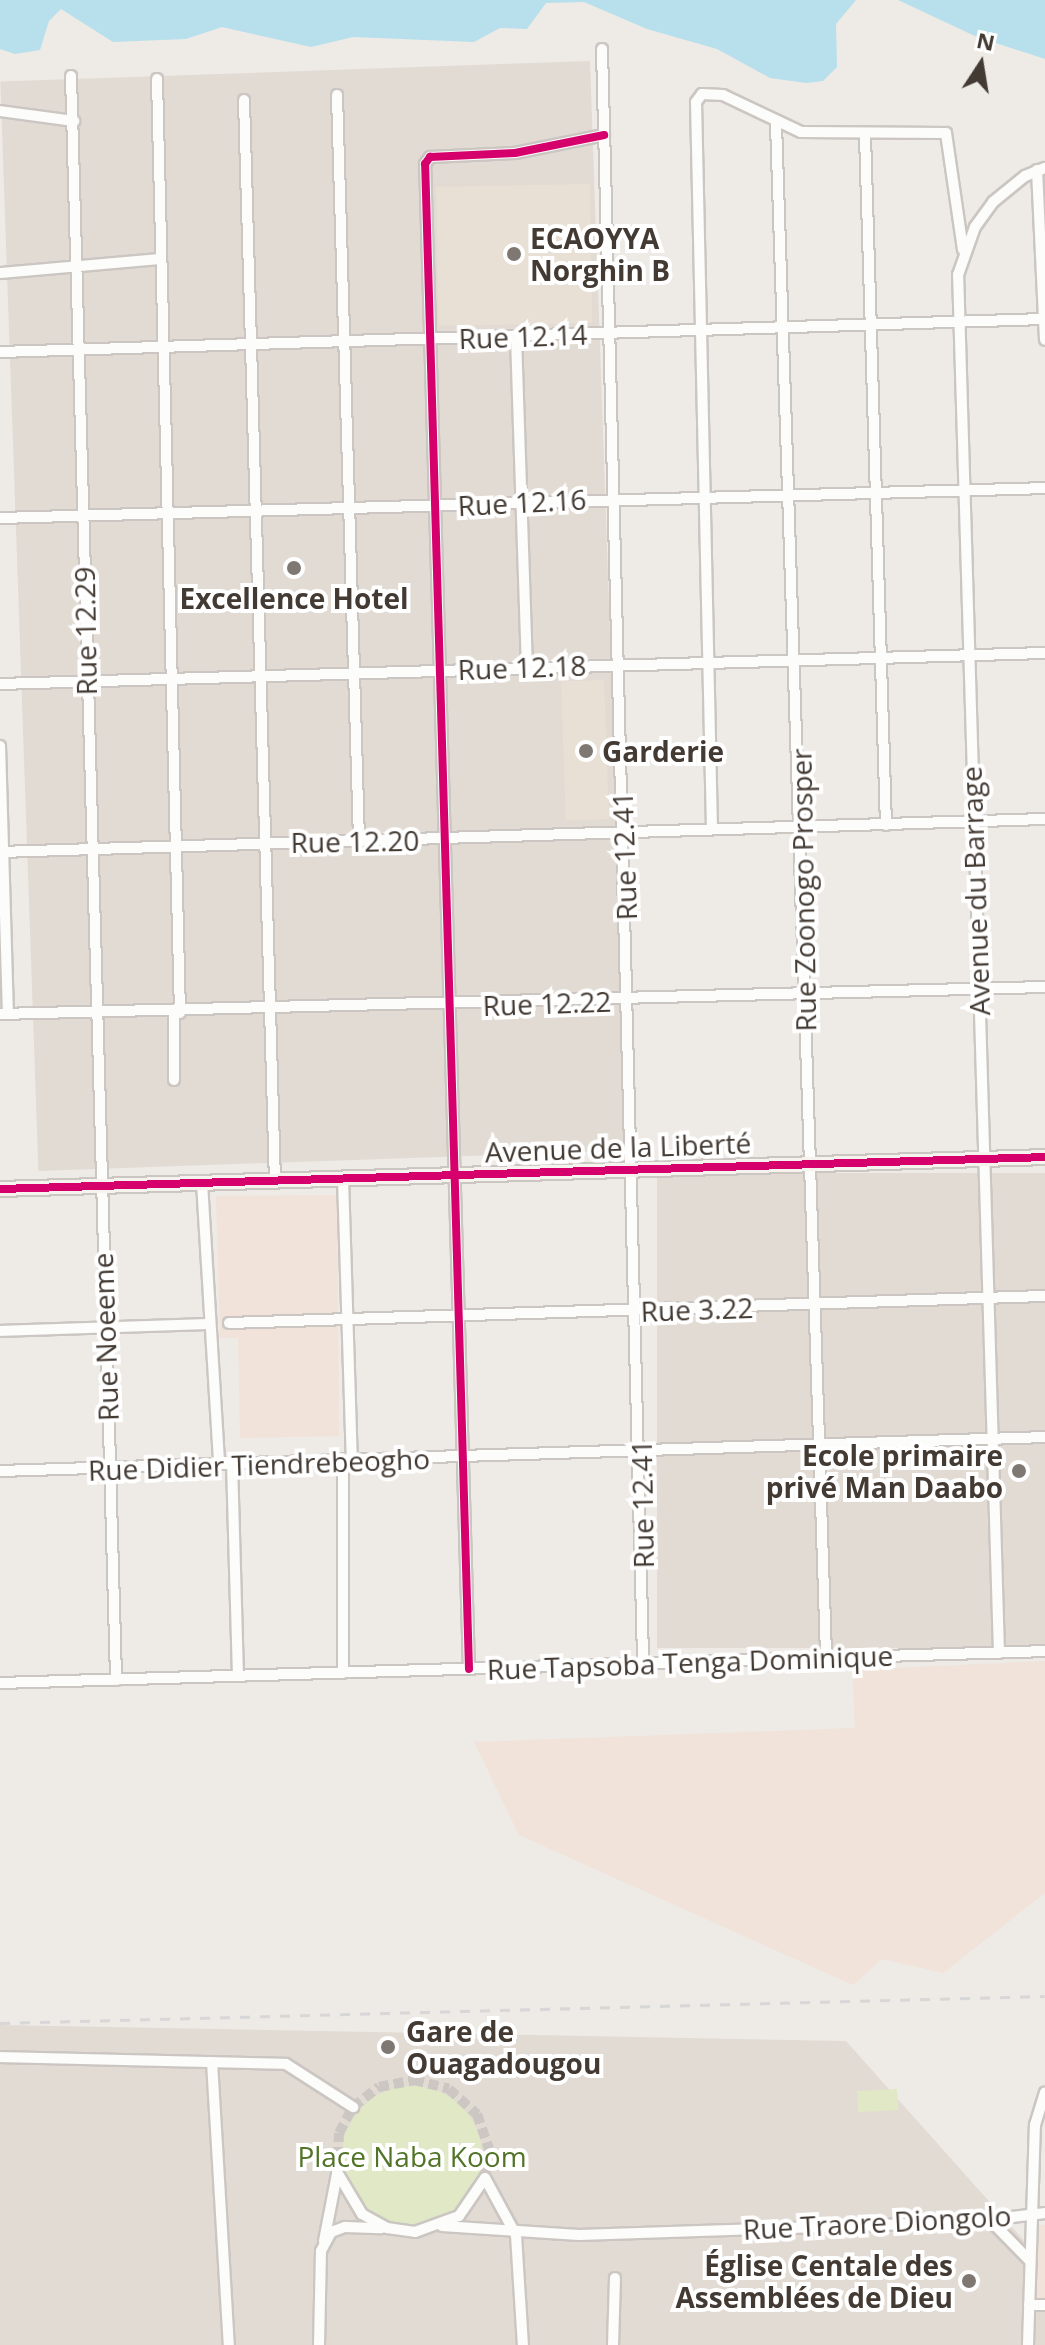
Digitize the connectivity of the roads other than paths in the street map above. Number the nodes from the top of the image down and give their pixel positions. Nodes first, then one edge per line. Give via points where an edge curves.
1 (602, 49) dead end
2 (71, 76) dead end
3 (157, 79) dead end
4 (337, 95) dead end
5 (244, 100) dead end
6 (0, 111) edge
7 (74, 121) junction
8 (776, 123) junction
9 (604, 135) junction
10 (865, 135) junction
11 (1041, 169) edge
12 (963, 252) junction
13 (160, 259) junction
14 (74, 265) junction
15 (0, 273) edge
16 (1045, 319) edge
17 (958, 322) junction
18 (870, 325) junction
19 (783, 329) junction
20 (698, 330) junction
21 (609, 334) junction
22 (516, 337) junction
23 (432, 339) junction
24 (1045, 340) edge
25 (250, 342) junction
26 (343, 342) junction
27 (161, 346) junction
28 (76, 351) junction
29 (0, 352) edge
30 (1045, 488) edge
31 (963, 491) junction
32 (791, 492) junction
33 (876, 492) junction
34 (702, 496) junction
35 (615, 498) junction
36 (521, 501) junction
37 (433, 506) junction
38 (349, 510) junction
39 (257, 511) junction
40 (167, 513) junction
41 (82, 514) junction
42 (0, 518) edge
43 (1045, 653) edge
44 (968, 655) junction
45 (881, 657) junction
46 (798, 660) junction
47 (619, 664) junction
48 (708, 664) junction
49 (527, 668) junction
50 (440, 670) junction
51 (352, 673) junction
52 (262, 678) junction
53 (173, 680) junction
54 (85, 681) junction
55 (0, 684) edge
56 (0, 746) edge
57 (1045, 819) edge
58 (972, 822) junction
59 (886, 825) junction
60 (800, 828) junction
61 (712, 829) junction
62 (622, 832) junction
63 (446, 839) junction
64 (359, 841) junction
65 (267, 842) junction
66 (91, 847) junction
67 (176, 847) junction
68 (3, 852) edge
69 (1045, 987) edge
70 (977, 989) junction
71 (804, 995) junction
72 (629, 1000) junction
73 (449, 1006) junction
74 (273, 1012) junction
75 (177, 1013) junction
76 (4, 1014) edge
77 (95, 1014) junction
78 (174, 1080) dead end
79 (1045, 1157) edge
80 (984, 1158) junction
81 (812, 1162) junction
82 (635, 1170) junction
83 (454, 1174) junction
84 (343, 1179) junction
85 (275, 1180) junction
86 (202, 1183) junction
87 (99, 1185) junction
88 (0, 1189) edge
89 (1045, 1296) edge
90 (986, 1298) junction
91 (813, 1305) junction
92 (637, 1311) junction
93 (460, 1317) junction
94 (348, 1320) junction
95 (229, 1323) dead end
96 (210, 1324) junction
97 (105, 1328) junction
98 (0, 1331) edge
99 (1045, 1437) edge
100 (993, 1438) junction
101 (819, 1447) junction
102 (642, 1451) junction
103 (462, 1457) junction
104 (347, 1459) junction
105 (232, 1462) junction
106 (219, 1463) junction
107 (109, 1469) junction
108 (0, 1471) edge
109 (1045, 1651) edge
110 (999, 1653) junction
111 (826, 1657) junction
112 (643, 1662) junction
113 (469, 1669) junction
114 (343, 1673) junction
115 (238, 1676) junction
116 (116, 1680) junction
117 (0, 1683) edge
118 (0, 2057) edge
119 (212, 2062) junction
120 (1045, 2093) edge
121 (353, 2107) dead end
122 (1031, 2213) junction
123 (1045, 2213) edge
124 (990, 2220) junction
125 (442, 2226) junction
126 (387, 2228) junction
127 (516, 2235) junction
128 (321, 2251) junction
129 (1031, 2262) junction
130 (615, 2278) dead end
131 (1029, 2305) junction
132 (1045, 2305) edge
133 (229, 2345) edge
134 (319, 2345) edge
135 (523, 2345) edge
136 (613, 2345) edge
137 (1028, 2345) edge

1 - 9 street, Rue 12.41
2 - 7 street, Rue 12.29
3 - 13 street
4 - 26 street
5 - 25 street
6 - 7 street
7 - 14 street, Rue 12.29
8 - 10 street via 801,132
8 - 19 street, Rue Zoonogo Prosper
8 - 20 street via 769,112 723,95 702,94 696,102
9 - 21 street, Rue 12.41
9 - 23 street via 515,153 426,160
10 - 12 street via 940,131 950,137
10 - 18 street
11 - 12 street, Avenue du Barrage via 993,202
11 - 16 street
12 - 17 street, Avenue du Barrage
13 - 14 street
13 - 27 street
14 - 15 street
14 - 28 street, Rue 12.29
16 - 17 street, Rue 12.14
16 - 24 street
17 - 18 street, Rue 12.14
17 - 31 street, Avenue du Barrage
18 - 19 street, Rue 12.14
18 - 33 street
19 - 20 street, Rue 12.14
19 - 32 street, Rue Zoonogo Prosper
20 - 21 street, Rue 12.14
20 - 34 street
21 - 22 street, Rue 12.14
21 - 35 street, Rue 12.41
22 - 23 street, Rue 12.14
22 - 36 street
23 - 26 street, Rue 12.14
23 - 37 street
25 - 26 street, Rue 12.14
25 - 27 street, Rue 12.14
25 - 39 street
26 - 38 street
27 - 28 street, Rue 12.14
27 - 40 street
28 - 29 street, Rue 12.14
28 - 41 street, Rue 12.29
30 - 31 street, Rue 12.16
31 - 33 street, Rue 12.16
31 - 44 street, Avenue du Barrage
32 - 33 street, Rue 12.16
32 - 34 street, Rue 12.16
32 - 46 street, Rue Zoonogo Prosper
33 - 45 street
34 - 35 street, Rue 12.16
34 - 48 street
35 - 36 street, Rue 12.16
35 - 47 street, Rue 12.41
36 - 37 street, Rue 12.16
36 - 49 street
37 - 38 street, Rue 12.16
37 - 50 street
38 - 39 street, Rue 12.16
38 - 51 street
39 - 40 street, Rue 12.16
39 - 52 street
40 - 41 street, Rue 12.16
40 - 53 street
41 - 42 street, Rue 12.16
41 - 54 street, Rue 12.29
43 - 44 street, Rue 12.18
44 - 45 street, Rue 12.18
44 - 58 street, Avenue du Barrage
45 - 46 street, Rue 12.18
45 - 59 street
46 - 48 street, Rue 12.18
46 - 60 street, Rue Zoonogo Prosper
47 - 48 street, Rue 12.18
47 - 49 street, Rue 12.18
47 - 62 street, Rue 12.41
48 - 61 street
49 - 50 street, Rue 12.18
50 - 51 street, Rue 12.18
50 - 63 street
51 - 52 street, Rue 12.18
51 - 64 street
52 - 53 street, Rue 12.18
52 - 65 street
53 - 54 street, Rue 12.18
53 - 67 street
54 - 55 street, Rue 12.18
54 - 66 street, Rue 12.29
56 - 68 street
57 - 58 street, Rue 12.20
58 - 59 street, Rue 12.20
58 - 70 street, Avenue du Barrage
59 - 60 street, Rue 12.20
60 - 61 street, Rue 12.20
60 - 71 street, Rue Zoonogo Prosper
61 - 62 street, Rue 12.20
62 - 63 street, Rue 12.20
62 - 72 street, Rue 12.41
63 - 64 street, Rue 12.20
63 - 73 street
64 - 65 street, Rue 12.20
65 - 67 street, Rue 12.20
65 - 74 street
66 - 67 street, Rue 12.20
66 - 68 street, Rue 12.20
66 - 77 street, Rue 12.29
67 - 75 street
68 - 76 street
69 - 70 street, Rue 12.22
70 - 71 street, Rue 12.22
70 - 80 street, Avenue du Barrage
71 - 72 street, Rue 12.22
71 - 81 street, Rue Zoonogo Prosper
72 - 73 street, Rue 12.22
72 - 82 street, Rue 12.41
73 - 74 street, Rue 12.22
73 - 83 street
74 - 75 street, Rue 12.22
74 - 85 street
75 - 77 street, Rue 12.22
75 - 78 street
76 - 77 street, Rue 12.22
77 - 87 street, Rue 12.29
79 - 80 main road, Avenue de la Liberté
80 - 81 main road, Avenue de la Liberté
80 - 90 street, Avenue du Barrage
81 - 82 main road, Avenue de la Liberté
81 - 91 street, Rue Zoonogo Prosper
82 - 83 main road, Avenue de la Liberté
82 - 92 street, Rue 12.41
83 - 84 main road, Avenue de la Liberté
83 - 93 street
84 - 85 main road, Avenue de la Liberté
84 - 94 street
85 - 86 main road, Avenue de la Liberté
86 - 87 main road, Avenue de la Liberté
86 - 96 street
87 - 88 main road, Avenue de la Liberté
87 - 97 street, Rue Noeeme
89 - 90 street, Rue 3.22
90 - 91 street, Rue 3.22
90 - 100 street, Avenue du Barrage
91 - 92 street, Rue 3.22
91 - 101 street, Rue Zoonogo Prosper
92 - 93 street, Rue 3.22
92 - 102 street, Rue 12.41
93 - 94 street, Rue 3.22
93 - 103 street
94 - 95 street, Rue 3.22
94 - 104 street
96 - 97 street
96 - 106 street
97 - 98 street
97 - 107 street, Rue Noeeme
99 - 100 street, Rue Didier Tiendrebeogho
100 - 101 street, Rue Didier Tiendrebeogho
100 - 110 street, Avenue du Barrage
101 - 102 street, Rue Didier Tiendrebeogho
101 - 111 street, Rue Zoonogo Prosper
102 - 103 street, Rue Didier Tiendrebeogho
102 - 112 street, Rue 12.41
103 - 104 street, Rue Didier Tiendrebeogho
103 - 113 street
104 - 105 street, Rue Didier Tiendrebeogho
104 - 114 street
105 - 106 street, Rue Didier Tiendrebeogho
105 - 115 street
106 - 107 street, Rue Didier Tiendrebeogho
107 - 108 street, Rue Didier Tiendrebeogho
107 - 116 street, Rue Noeeme
109 - 110 street, Rue Tapsoba Tenga Dominique
110 - 111 street, Rue Tapsoba Tenga Dominique
111 - 112 street, Rue Tapsoba Tenga Dominique
112 - 113 street, Rue Tapsoba Tenga Dominique
113 - 114 street, Rue Tapsoba Tenga Dominique
114 - 115 street, Rue Tapsoba Tenga Dominique
115 - 116 street, Rue Tapsoba Tenga Dominique
116 - 117 street, Rue Tapsoba Tenga Dominique
118 - 119 street
119 - 121 street via 286,2064
119 - 133 street
120 - 122 street via 1036,2110
122 - 123 street, Rue Traore Diongolo
122 - 124 street, Rue Traore Diongolo
122 - 129 street
124 - 127 street, Rue Traore Diongolo
124 - 129 street
125 - 126 street via 415,2232
125 - 127 street, Rue Traore Diongolo
125 - 127 street via 472,2203 485,2178
126 - 128 street via 345,2227 331,2232
126 - 128 street via 355,2207 337,2172
127 - 135 street
128 - 134 street
129 - 131 street
130 - 136 street
131 - 132 street
131 - 137 street

